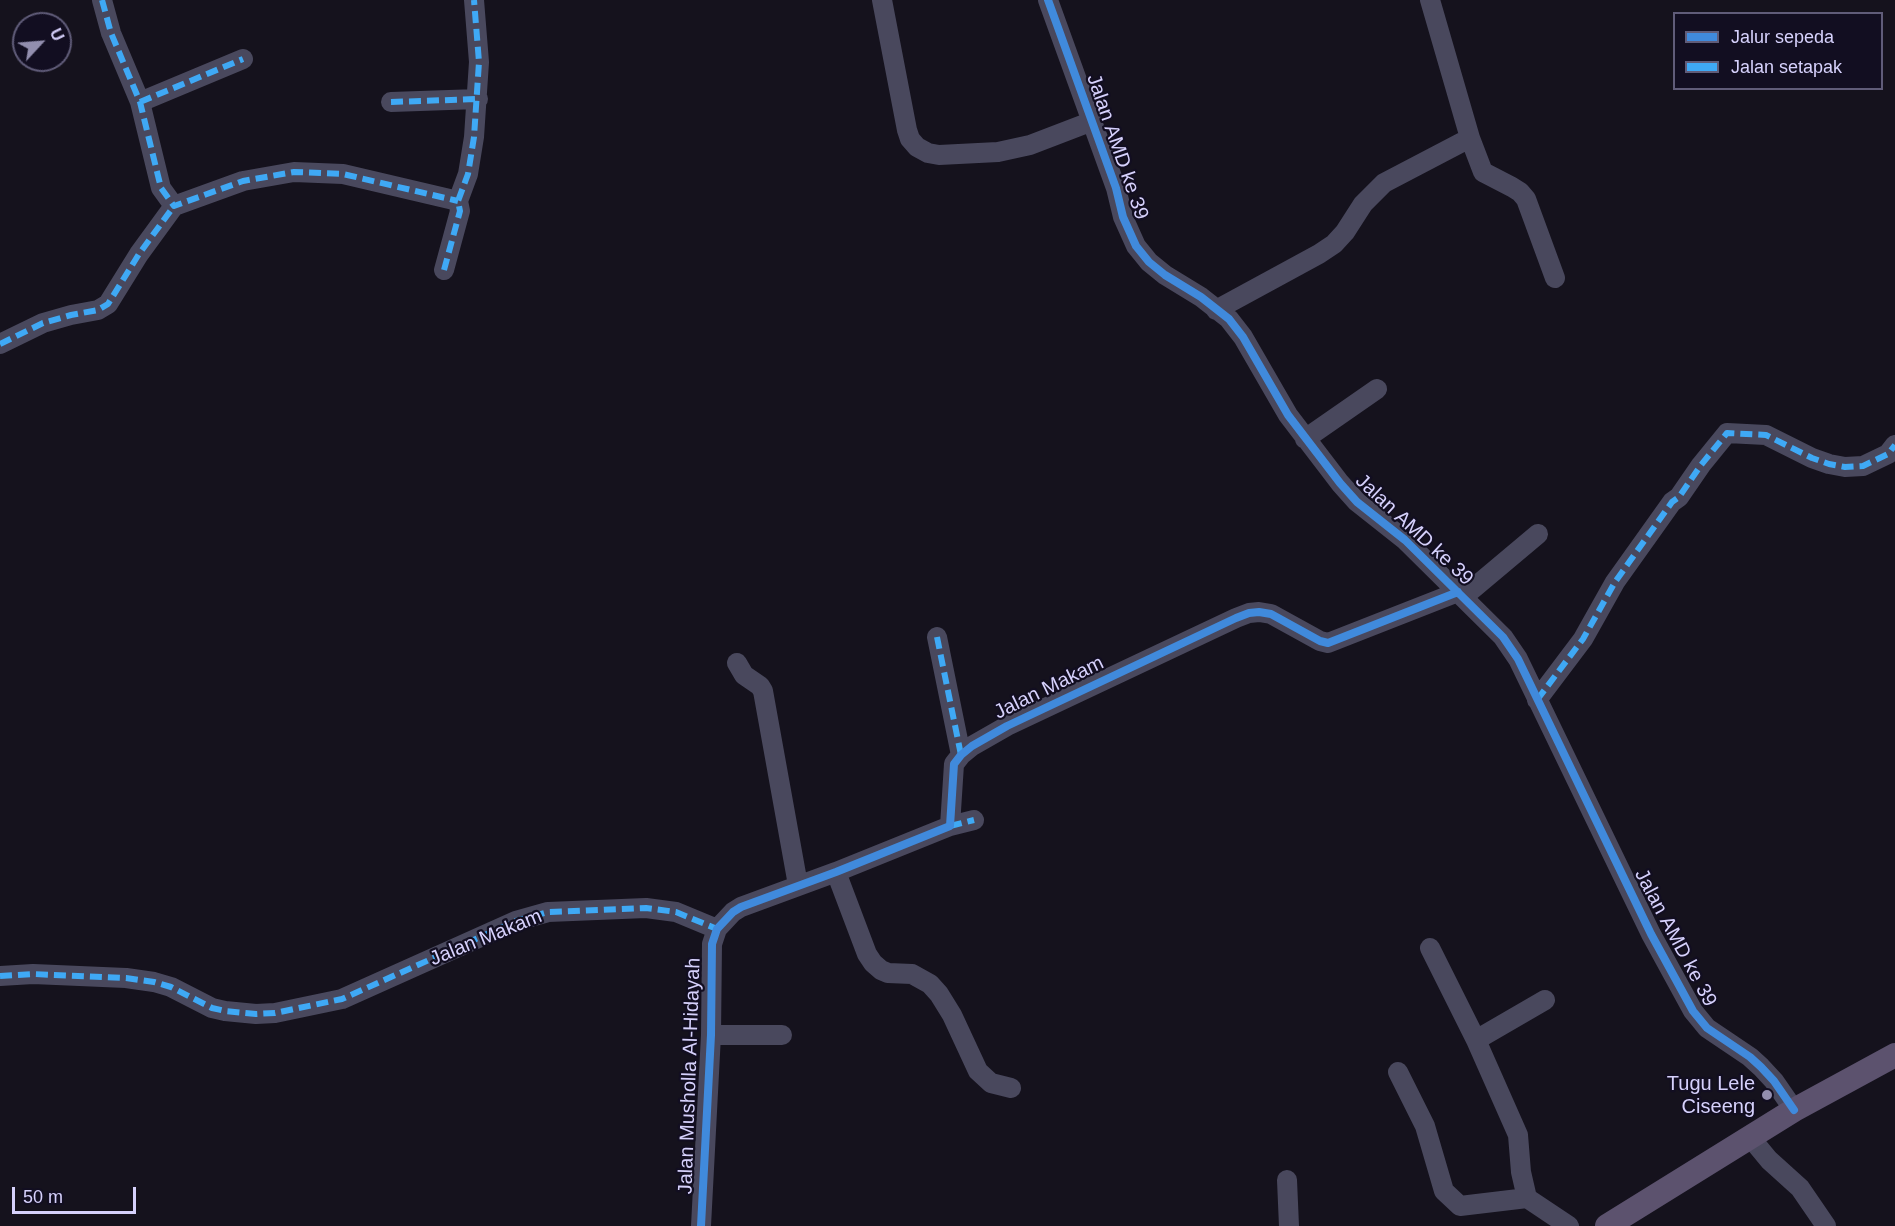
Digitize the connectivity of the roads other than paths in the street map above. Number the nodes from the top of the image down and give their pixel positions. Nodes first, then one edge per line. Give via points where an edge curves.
1 (102, 0) edge
2 (474, 0) edge
3 (882, 0) edge
4 (1048, 0) edge
5 (1430, 0) edge
6 (243, 59) dead end
7 (478, 99) junction
8 (140, 102) junction
9 (391, 102) dead end
10 (1090, 122) junction
11 (1470, 138) junction
12 (458, 201) junction
13 (174, 206) junction
14 (444, 270) dead end
15 (1556, 278) dead end
16 (1216, 310) junction
17 (0, 344) edge
18 (1377, 388) dead end
19 (1305, 439) junction
20 (1895, 445) edge
21 (1538, 534) dead end
22 (1461, 595) junction
23 (937, 637) dead end
24 (737, 663) dead end
25 (1537, 700) junction
26 (961, 754) junction
27 (975, 820) dead end
28 (950, 826) junction
29 (836, 872) junction
30 (798, 885) junction
31 (717, 929) junction
32 (1430, 948) dead end
33 (0, 976) edge
34 (1545, 1000) dead end
35 (711, 1035) junction
36 (782, 1035) dead end
37 (1476, 1040) junction
38 (1895, 1055) edge
39 (1398, 1072) dead end
40 (1011, 1088) dead end
41 (1794, 1110) junction
42 (1750, 1137) junction
43 (1287, 1180) dead end
44 (1527, 1198) junction
45 (701, 1226) edge
46 (1289, 1226) edge
47 (1569, 1226) edge
48 (1607, 1226) edge
49 (1826, 1226) edge

1 - 8 street via 111,33
2 - 7 street
3 - 10 street via 907,130 917,147 939,155 998,152 1030,145
4 - 10 street, Jalan AMD ke 39
5 - 11 street
6 - 8 street
7 - 9 street
7 - 12 street via 468,174
8 - 13 street via 161,188
10 - 16 street, Jalan AMD ke 39 via 1136,246 1165,275
11 - 15 street via 1483,172 1526,199
11 - 16 street via 1384,183 1334,244
12 - 13 street via 343,174 294,172 243,181
12 - 14 street via 460,210
13 - 17 street via 108,304 43,323
16 - 19 street, Jalan AMD ke 39 via 1243,337
18 - 19 street
19 - 22 street, Jalan AMD ke 39 via 1357,502 1405,540
20 - 25 street via 1888,454 1863,466 1845,467 1812,458 1766,435 1727,433 1615,582 1583,639
21 - 22 street, Jalan Makam
22 - 25 street, Jalan AMD ke 39 via 1503,637
22 - 26 street, Jalan Makam via 1328,642 1271,614 1249,613 1007,726
23 - 26 street
24 - 30 street via 744,675 763,691
25 - 41 street, Jalan AMD ke 39 via 1651,934 1693,1011 1707,1028 1761,1067
26 - 28 street via 954,764
27 - 28 street
28 - 29 street
29 - 30 street
29 - 40 street via 873,963 888,973 912,974 930,984 949,1009 978,1071 991,1083
30 - 31 street via 741,907
31 - 33 street, Jalan Makam via 676,912 646,908 548,912 516,921 342,999 275,1013 213,1008 171,987 144,980 97,975
31 - 35 street, Jalan Musholla Al-Hidayah via 712,944
32 - 37 street
34 - 37 street
35 - 36 street
35 - 45 street, Jalan Musholla Al-Hidayah
37 - 44 street via 1518,1135
38 - 41 main road
39 - 44 street via 1425,1126 1443,1191 1460,1206
41 - 42 main road
42 - 48 main road
42 - 49 street via 1800,1188
43 - 46 street
44 - 47 street

